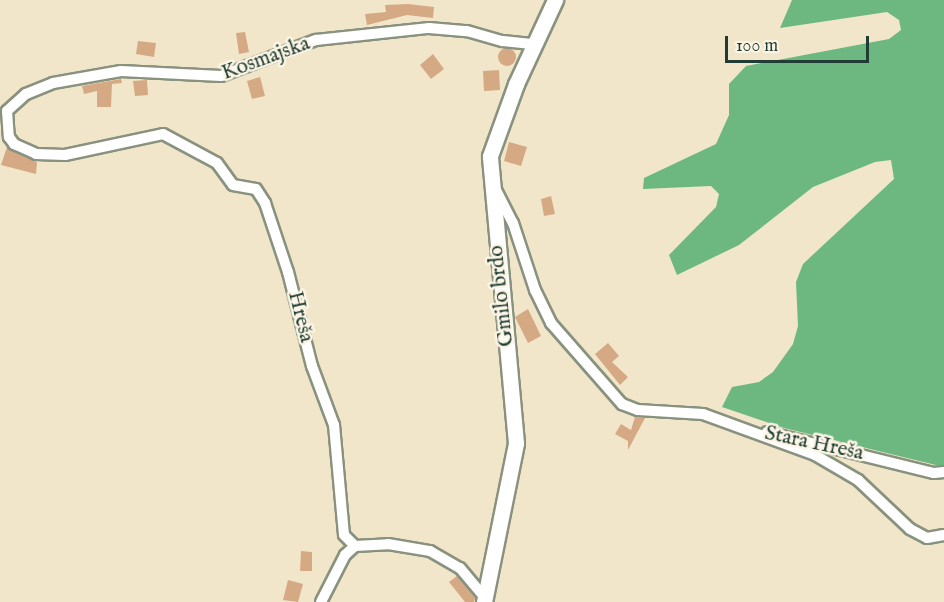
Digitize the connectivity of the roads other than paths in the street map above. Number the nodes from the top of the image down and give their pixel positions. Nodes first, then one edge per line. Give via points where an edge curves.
1 (555, 0) edge
2 (534, 44) junction
3 (3, 110) edge
4 (171, 136) joint
5 (491, 181) junction
6 (755, 431) junction
7 (944, 472) edge
8 (944, 535) edge
9 (355, 546) junction
10 (485, 600) edge
11 (321, 602) edge

1 - 2 main road, Gmilo brdo
2 - 3 street, Kosmajska via 502,41 450,28 339,37 296,45 221,76 122,71 53,83 26,94
2 - 5 main road, Gmilo brdo via 494,141
3 - 4 street, Kosmajska via 14,144 47,156 152,135
4 - 9 street, Hreša via 217,163 233,185 256,189 265,203 312,366 334,425 342,529 349,544
5 - 6 street via 513,223 535,290 551,323 614,398 638,410 703,414
5 - 10 main road, Gmilo brdo via 516,443
6 - 7 street, Stara Hreša via 784,434 934,473
6 - 8 street, Stara Hreša via 834,463 910,529 927,538
9 - 10 street via 388,544 430,551 460,568
9 - 11 street via 345,555

